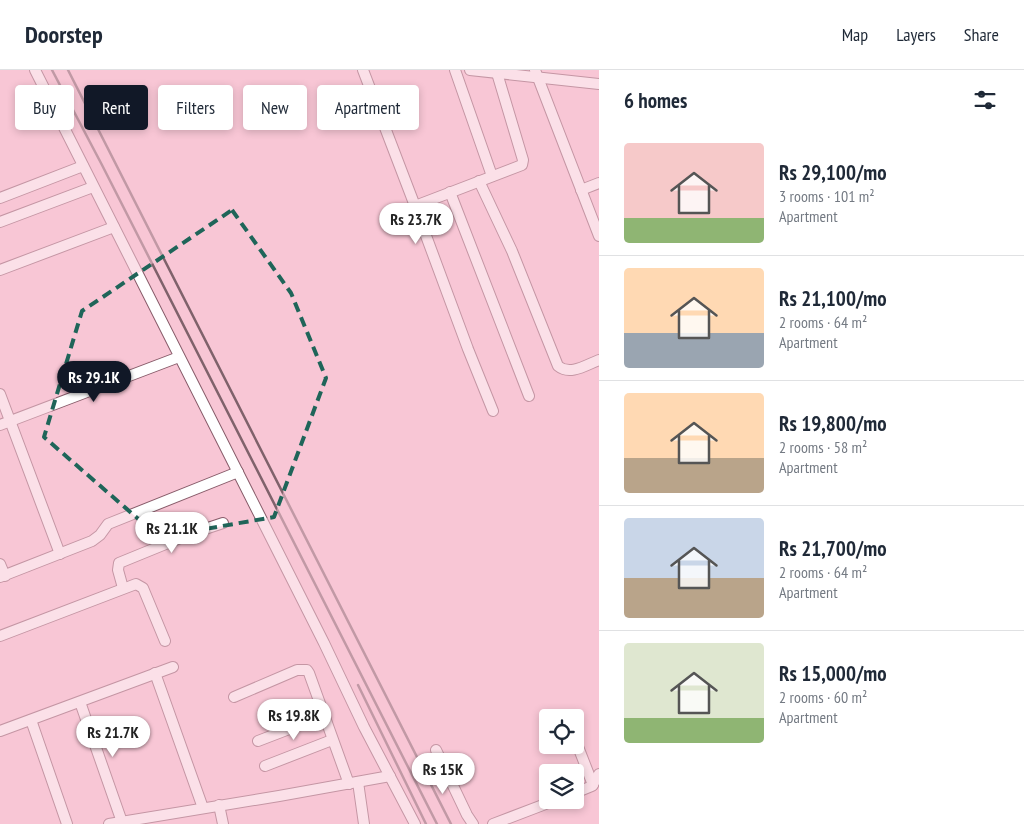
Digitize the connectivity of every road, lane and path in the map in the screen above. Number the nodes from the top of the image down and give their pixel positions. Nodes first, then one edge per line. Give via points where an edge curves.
1 (35, 70) edge
2 (363, 70) edge
3 (455, 70) edge
4 (470, 70) edge
5 (509, 72) edge
6 (497, 73) junction
7 (536, 74) edge
8 (599, 84) edge
9 (83, 166) junction
10 (492, 176) junction
11 (479, 181) junction
12 (599, 183) edge
13 (94, 187) junction
14 (581, 190) junction
15 (450, 192) junction
16 (0, 198) edge
17 (415, 206) junction
18 (595, 216) edge
19 (0, 222) edge
20 (114, 227) junction
21 (599, 236) edge
22 (0, 270) edge
23 (179, 357) junction
24 (599, 360) edge
25 (0, 394) edge
26 (529, 396) dead end
27 (493, 411) dead end
28 (5, 423) edge
29 (238, 472) junction
30 (223, 523) dead end
31 (60, 554) junction
32 (0, 564) edge
33 (2, 576) edge
34 (123, 588) junction
35 (0, 636) edge
36 (165, 642) dead end
37 (173, 667) dead end
38 (155, 673) junction
39 (234, 697) dead end
40 (80, 702) junction
41 (323, 716) junction
42 (31, 720) junction
43 (0, 731) edge
44 (332, 740) junction
45 (258, 741) dead end
46 (436, 750) dead end
47 (580, 754) edge
48 (265, 766) dead end
49 (599, 774) edge
50 (390, 776) junction
51 (354, 783) junction
52 (593, 785) junction
53 (584, 789) edge
54 (218, 805) junction
55 (539, 806) edge
56 (203, 808) junction
57 (171, 819) edge
58 (122, 822) junction
59 (68, 824) edge
60 (109, 824) edge
61 (223, 824) edge
62 (364, 824) edge
63 (415, 824) edge
64 (473, 824) edge
65 (493, 824) edge

1 - 9 street
2 - 17 street
3 - 10 street
4 - 6 street
5 - 6 street
5 - 7 street
6 - 10 street via 523,162
7 - 8 street
7 - 14 street
9 - 13 street
9 - 16 street
10 - 11 street
11 - 15 street
11 - 24 street via 512,251 558,366 568,370
12 - 14 street
13 - 19 street
13 - 20 street
14 - 18 street
15 - 17 street
15 - 26 street
17 - 27 street
18 - 21 street
20 - 22 street
20 - 23 street
23 - 28 street
23 - 29 street
25 - 28 street
28 - 31 street
29 - 31 street via 108,524 96,538
29 - 50 street
30 - 34 street via 122,561 118,570
31 - 33 street
32 - 33 street
34 - 35 street
34 - 36 street via 136,584 143,588
37 - 38 street
38 - 40 street
38 - 56 street
39 - 41 street via 304,669 309,673
40 - 42 street
40 - 58 street
41 - 44 street
41 - 45 street
42 - 43 street
42 - 59 street
44 - 48 street
44 - 51 street
46 - 64 street
47 - 52 street
49 - 52 street
50 - 51 street
50 - 63 street
51 - 54 street
51 - 62 street
52 - 53 street
54 - 56 street
54 - 61 street
55 - 65 street
56 - 57 street
57 - 58 street
58 - 60 street

